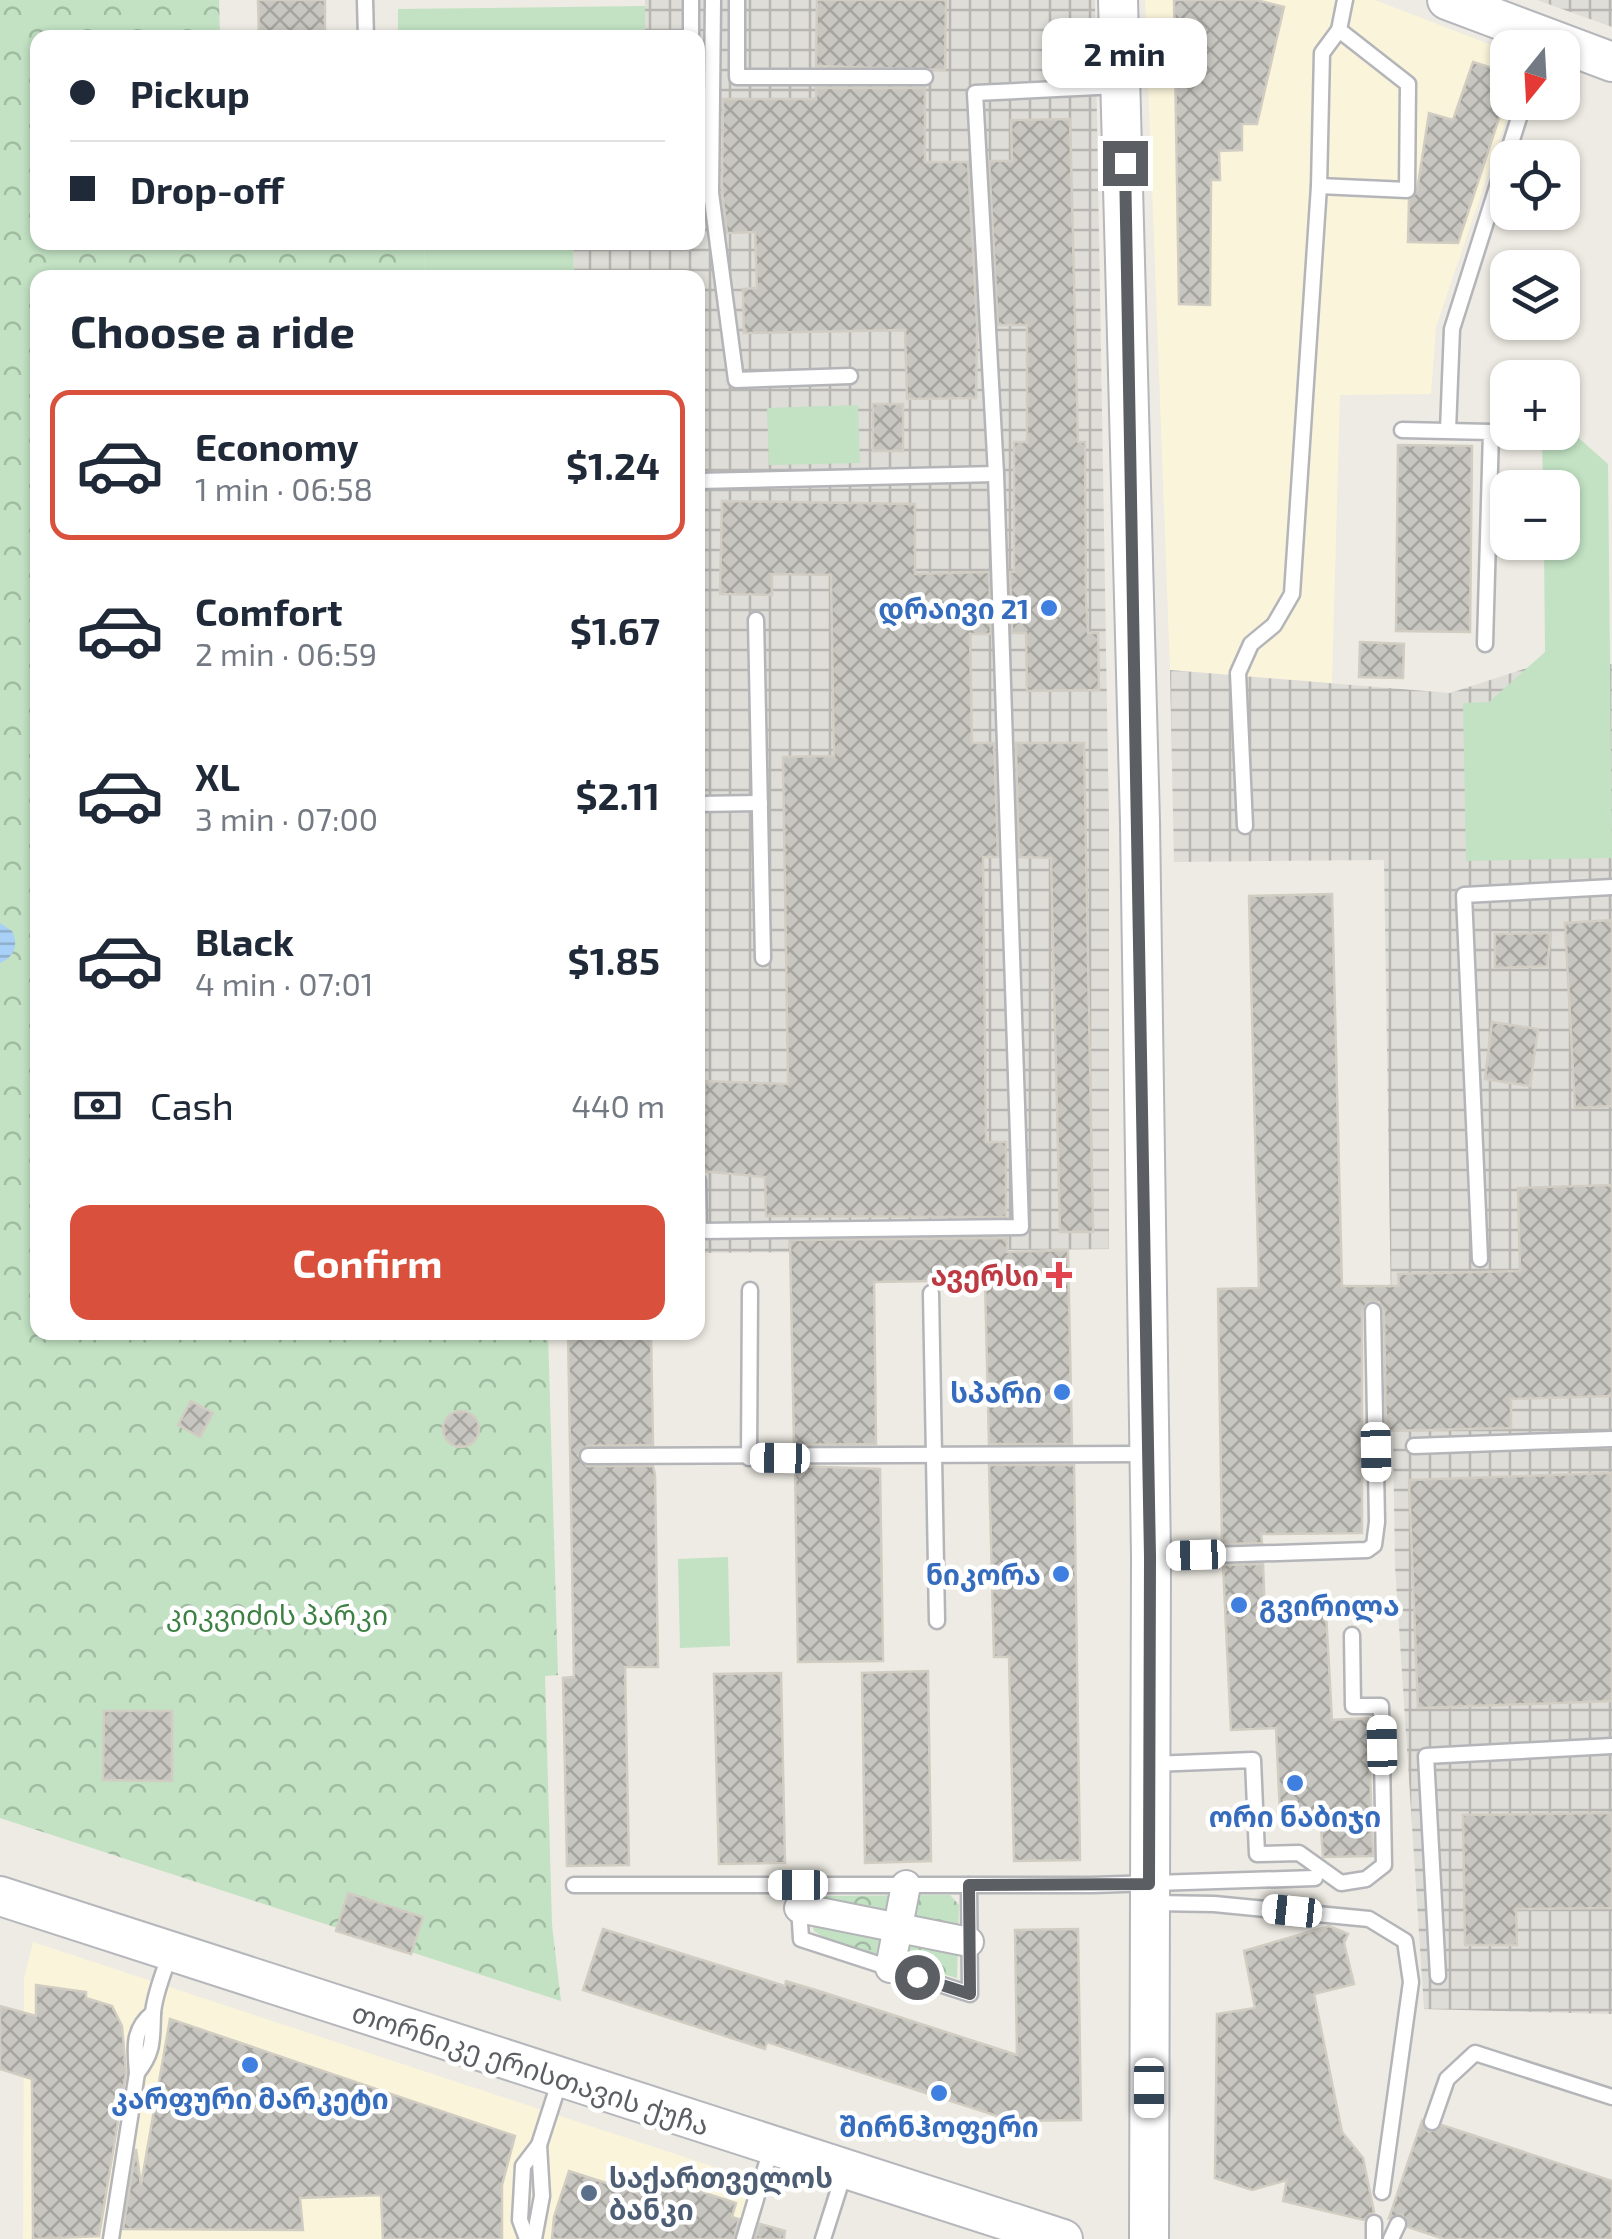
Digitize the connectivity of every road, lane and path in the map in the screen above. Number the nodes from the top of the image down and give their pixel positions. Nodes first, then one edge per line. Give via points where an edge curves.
1 (365, 0) edge
2 (691, 0) edge
3 (713, 0) edge
4 (737, 0) edge
5 (1118, 0) edge
6 (1345, 0) edge
7 (1448, 0) edge
8 (366, 30) edge
9 (691, 30) edge
10 (1340, 30) junction
11 (1518, 30) edge
12 (1580, 52) edge
13 (1612, 62) edge
14 (925, 77) dead end
15 (1124, 85) junction
16 (1518, 120) edge
17 (1319, 186) junction
18 (850, 376) dead end
19 (1402, 430) dead end
20 (1448, 430) junction
21 (996, 474) junction
22 (705, 481) edge
23 (756, 620) dead end
24 (1485, 644) dead end
25 (705, 804) edge
26 (760, 804) junction
27 (1245, 826) dead end
28 (1612, 887) edge
29 (764, 958) dead end
30 (705, 1231) edge
31 (1480, 1259) dead end
32 (750, 1290) dead end
33 (931, 1293) dead end
34 (1372, 1312) dead end
35 (1612, 1439) edge
36 (1414, 1446) dead end
37 (1148, 1454) junction
38 (588, 1456) dead end
39 (748, 1458) junction
40 (934, 1458) junction
41 (1150, 1557) junction
42 (936, 1620) dead end
43 (1352, 1635) dead end
44 (1612, 1746) edge
45 (1150, 1764) junction
46 (1315, 1878) dead end
47 (906, 1885) junction
48 (969, 1885) junction
49 (574, 1886) dead end
50 (1149, 1894) junction
51 (0, 1896) edge
52 (799, 1897) junction
53 (898, 1928) junction
54 (970, 1942) junction
55 (171, 1951) junction
56 (890, 1968) junction
57 (1438, 1976) dead end
58 (560, 2078) junction
59 (1612, 2097) edge
60 (1432, 2122) dead end
61 (772, 2145) junction
62 (845, 2169) junction
63 (1382, 2192) dead end
64 (1374, 2223) dead end
65 (1398, 2224) dead end
66 (111, 2239) edge
67 (530, 2239) edge
68 (744, 2239) edge
69 (824, 2239) edge
70 (1062, 2239) edge
71 (1149, 2239) edge
72 (1374, 2239) edge
73 (1391, 2239) edge

1 - 8 lane
2 - 9 lane
3 - 18 lane via 711,193 736,380
4 - 14 lane via 737,77
5 - 15 street
6 - 10 lane
7 - 11 street
10 - 17 lane via 1322,53
10 - 17 lane via 1408,84 1407,190
12 - 13 street
15 - 21 lane via 974,93
15 - 37 street
16 - 20 lane via 1452,329
17 - 27 lane via 1292,594 1274,624 1251,644 1238,673
19 - 20 lane
20 - 24 lane via 1491,432
21 - 22 lane
21 - 30 lane via 1022,1226
23 - 26 lane
25 - 26 lane
26 - 29 lane
28 - 31 lane via 1464,895
32 - 39 lane
33 - 40 lane
34 - 41 lane via 1374,1544 1367,1550
35 - 36 lane
37 - 40 lane
37 - 41 street
38 - 39 lane
39 - 40 lane
40 - 42 lane
41 - 45 street
43 - 45 lane via 1353,1706 1380,1706 1384,1865 1366,1879 1342,1883 1299,1852 1257,1854 1253,1760
44 - 57 lane via 1426,1756
45 - 50 street
46 - 50 lane
47 - 48 lane
47 - 52 lane
47 - 53 street
48 - 50 lane
48 - 54 lane
49 - 52 lane
50 - 63 lane via 1369,1919 1405,1941 1412,1982
50 - 71 street
51 - 55 street, თორნიკე ერისთავის ქუჩა
52 - 53 street
52 - 56 lane via 801,1940
53 - 54 street
53 - 56 street
54 - 56 lane via 970,1994
55 - 58 street, თორნიკე ერისთავის ქუჩა
55 - 66 lane via 153,2013 140,2022 134,2046 137,2073
58 - 61 street, თორნიკე ერისთავის ქუჩა
58 - 67 lane via 539,2145 542,2196
59 - 60 lane via 1474,2053 1446,2080
61 - 62 street, თორნიკე ერისთავის ქუჩა
61 - 68 lane
62 - 69 lane
62 - 70 street, თორნიკე ერისთავის ქუჩა
64 - 72 lane
65 - 73 lane

